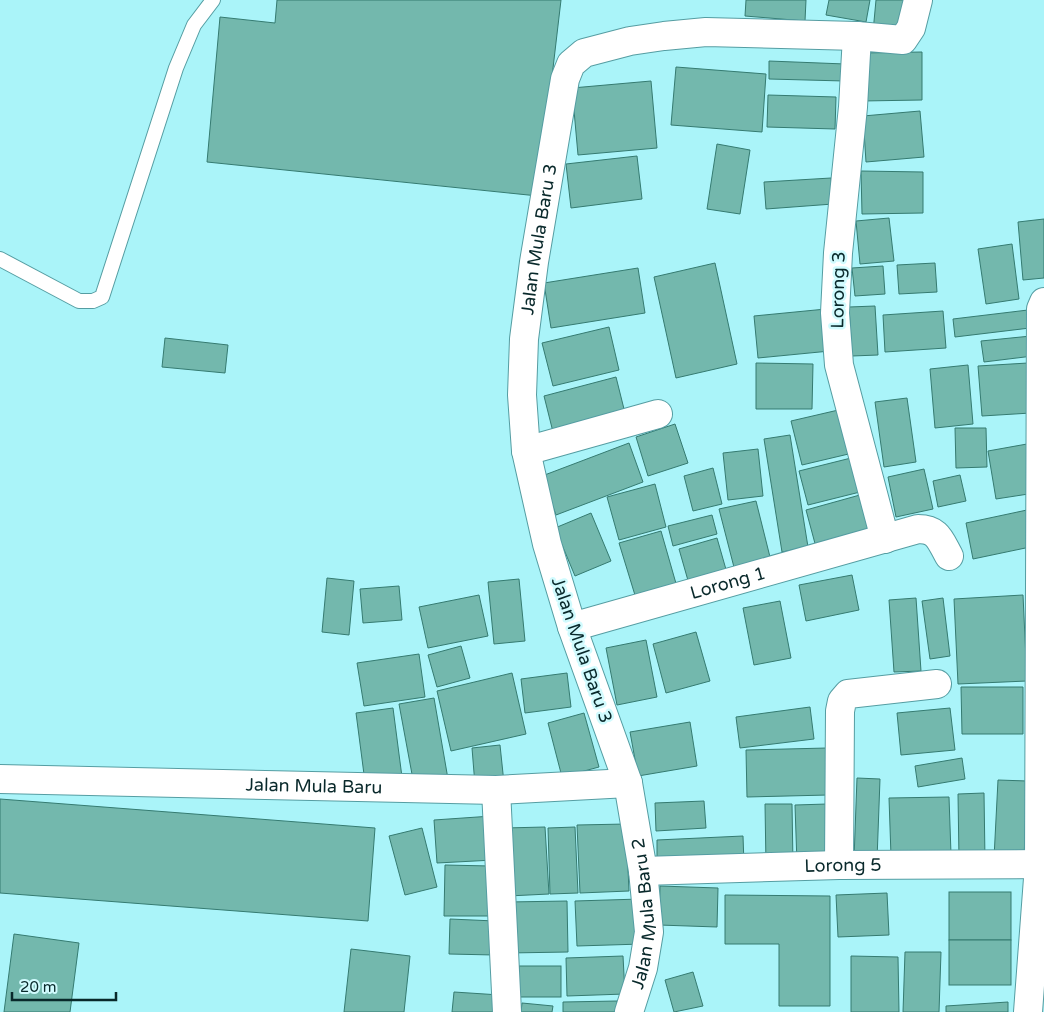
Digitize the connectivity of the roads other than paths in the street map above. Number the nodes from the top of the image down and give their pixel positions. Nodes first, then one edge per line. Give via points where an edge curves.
1 (213, 0) edge
2 (918, 0) edge
3 (857, 36) junction
4 (0, 259) edge
5 (1044, 302) edge
6 (658, 414) dead end
7 (1042, 425) edge
8 (526, 451) junction
9 (885, 539) junction
10 (949, 556) dead end
11 (572, 627) junction
12 (937, 684) dead end
13 (0, 779) edge
14 (628, 783) junction
15 (496, 790) junction
16 (1041, 864) edge
17 (839, 865) junction
18 (643, 871) junction
19 (507, 1012) edge
20 (629, 1012) edge
21 (1028, 1012) edge

1 - 4 lane via 194,25 176,68 102,297 79,301
2 - 3 street, Jalan Mula Baru 3 via 911,28 903,40
3 - 8 street, Jalan Mula Baru 3 via 706,32 630,41 584,53 571,64 565,78 524,339 522,394
3 - 9 street, Lorong 3 via 835,313 839,365
5 - 7 street via 1041,309
6 - 8 street
7 - 16 street
8 - 11 street, Jalan Mula Baru 3 via 547,544
9 - 10 street, Lorong 1 via 918,529 931,530
9 - 11 street, Lorong 1
11 - 14 street, Jalan Mula Baru 3
12 - 17 street via 848,694 842,701
13 - 15 street, Jalan Mula Baru
14 - 15 street, Jalan Mula Baru
14 - 18 street, Jalan Mula Baru 2
15 - 19 street
16 - 17 street, Lorong 5
16 - 21 street
17 - 18 street, Lorong 5
18 - 20 street, Jalan Mula Baru 2 via 649,932 644,968

